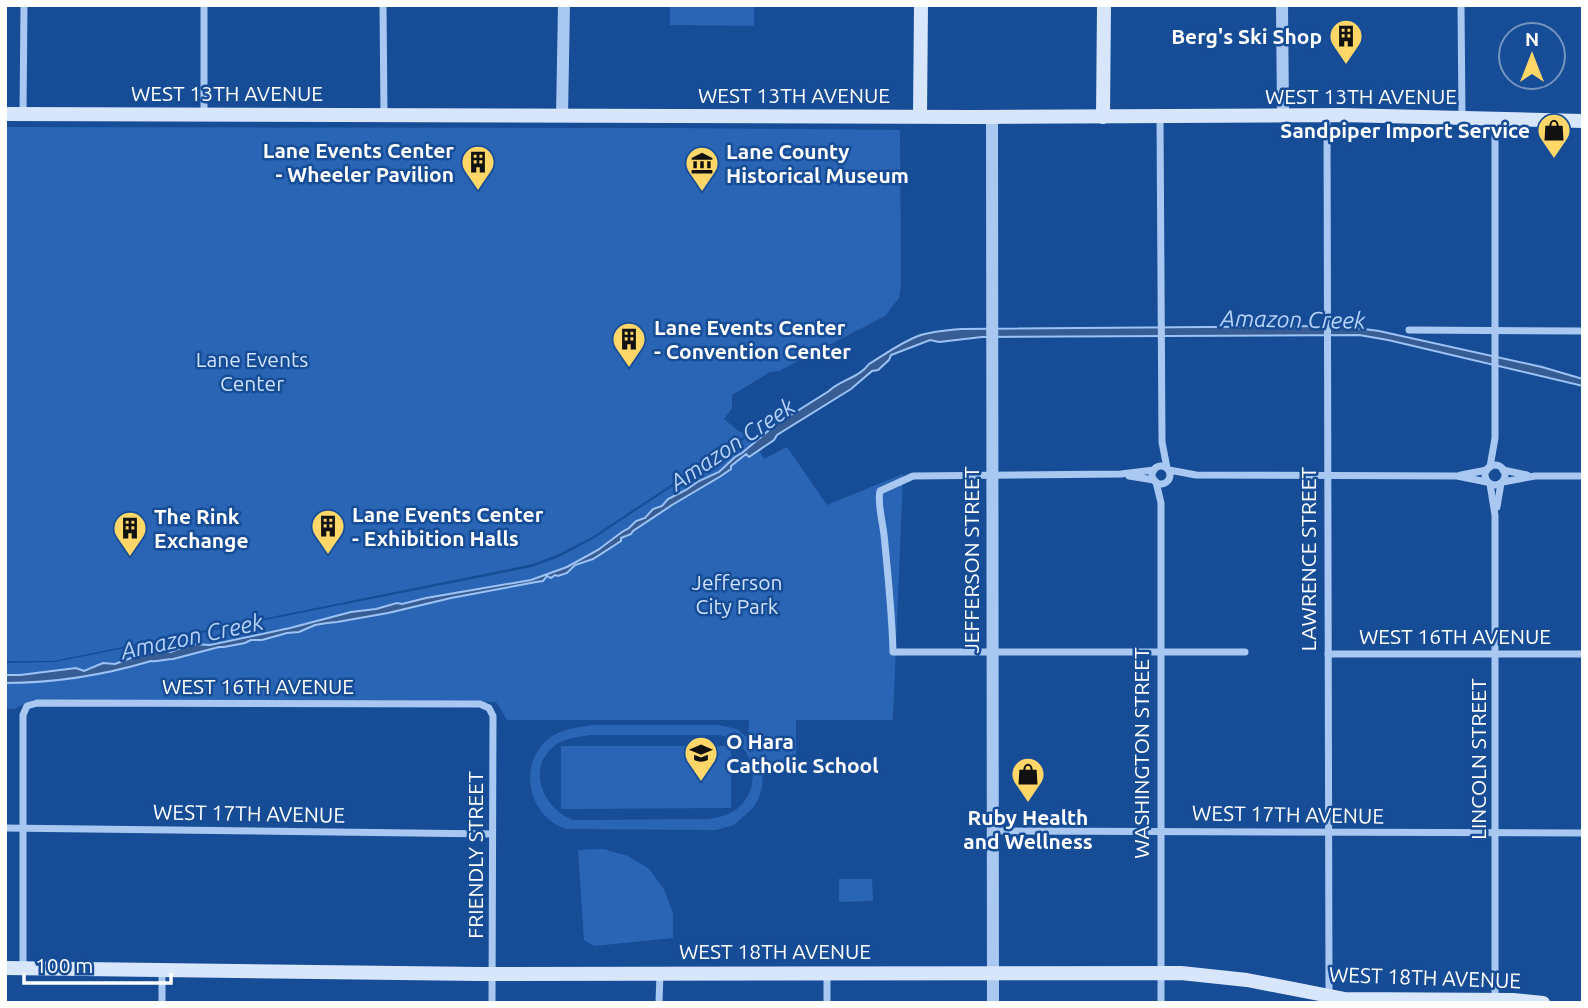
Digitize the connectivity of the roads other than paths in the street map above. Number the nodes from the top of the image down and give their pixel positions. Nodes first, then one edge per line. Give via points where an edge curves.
1 (24, 5) edge
2 (204, 5) edge
3 (383, 5) edge
4 (564, 5) edge
5 (921, 5) edge
6 (1104, 5) edge
7 (1282, 5) edge
8 (1461, 5) edge
9 (23, 113) junction
10 (5, 114) edge
11 (204, 114) junction
12 (384, 114) junction
13 (562, 116) junction
14 (920, 116) junction
15 (1283, 116) junction
16 (1327, 116) junction
17 (992, 117) junction
18 (1103, 117) junction
19 (1160, 117) junction
20 (1462, 118) junction
21 (1495, 119) junction
22 (1583, 121) edge
23 (1409, 330) dead end
24 (1495, 331) junction
25 (1583, 331) edge
26 (1495, 438) junction
27 (1162, 442) junction
28 (1155, 468) junction
29 (1168, 469) junction
30 (1489, 469) junction
31 (1502, 469) junction
32 (1121, 474) junction
33 (1196, 475) junction
34 (993, 476) junction
35 (1328, 476) junction
36 (1457, 476) junction
37 (1535, 476) junction
38 (1583, 476) edge
39 (1155, 481) junction
40 (1168, 481) junction
41 (1489, 483) junction
42 (1502, 483) junction
43 (1161, 503) junction
44 (1495, 514) junction
45 (992, 652) junction
46 (1162, 652) junction
47 (1245, 652) dead end
48 (1328, 654) junction
49 (1496, 654) junction
50 (1583, 654) edge
51 (489, 708) joint
52 (5, 828) edge
53 (23, 828) junction
54 (1162, 830) junction
55 (993, 831) junction
56 (1328, 831) junction
57 (1583, 833) edge
58 (492, 834) junction
59 (1495, 834) junction
60 (5, 968) edge
61 (23, 968) junction
62 (162, 970) junction
63 (827, 972) junction
64 (660, 973) junction
65 (993, 973) junction
66 (1161, 973) junction
67 (492, 974) junction
68 (1329, 1000) edge
69 (1495, 1001) edge
70 (162, 1003) edge
71 (492, 1003) edge
72 (659, 1003) edge
73 (827, 1003) edge
74 (993, 1003) edge
75 (1161, 1003) edge
76 (1543, 1003) edge

1 - 9 street
2 - 11 street
3 - 12 street
4 - 13 street
5 - 14 main road
6 - 18 main road
7 - 15 street
8 - 20 street
9 - 10 main road, WEST 13TH AVENUE
9 - 11 main road, WEST 13TH AVENUE
11 - 12 main road, WEST 13TH AVENUE
12 - 13 main road, WEST 13TH AVENUE
13 - 14 main road, WEST 13TH AVENUE
14 - 17 main road, WEST 13TH AVENUE
15 - 16 main road, WEST 13TH AVENUE
15 - 19 main road, WEST 13TH AVENUE
16 - 20 main road, WEST 13TH AVENUE
16 - 35 street, LAWRENCE STREET
17 - 18 main road, WEST 13TH AVENUE
17 - 34 street, JEFFERSON STREET
18 - 19 main road, WEST 13TH AVENUE
19 - 27 street
20 - 21 main road, WEST 13TH AVENUE
21 - 22 main road, WEST 13TH AVENUE
21 - 24 street
23 - 24 street
24 - 25 street
24 - 26 street
26 - 30 street
26 - 31 street
27 - 28 street
27 - 29 street
28 - 29 street
28 - 32 street
28 - 39 street
29 - 33 street
29 - 40 street
30 - 31 street
30 - 36 street
30 - 41 street via 1485,476
31 - 37 street
31 - 42 street
32 - 34 street
32 - 39 street
33 - 35 street
33 - 40 street
34 - 45 street, JEFFERSON STREET
34 - 45 street via 913,476 880,491 879,499 893,652
35 - 36 street
35 - 48 street, LAWRENCE STREET
36 - 41 street
37 - 38 street
37 - 42 street
39 - 40 street
39 - 43 street, WASHINGTON STREET
40 - 43 street, WASHINGTON STREET
41 - 42 street
41 - 44 street, LINCOLN STREET
42 - 44 street, LINCOLN STREET
43 - 46 street, WASHINGTON STREET
44 - 49 street, LINCOLN STREET
45 - 46 street
45 - 55 street, JEFFERSON STREET
46 - 47 street
46 - 54 street, WASHINGTON STREET
48 - 49 street, WEST 16TH AVENUE
48 - 56 street, LAWRENCE STREET
49 - 50 street, WEST 16TH AVENUE
49 - 59 street, LINCOLN STREET
51 - 53 street, WEST 16TH AVENUE via 37,703 27,706 23,715
51 - 58 street, FRIENDLY STREET via 493,716
52 - 53 street, WEST 17TH AVENUE
53 - 58 street, WEST 17TH AVENUE
53 - 61 street
54 - 55 street, WEST 17TH AVENUE
54 - 56 street, WEST 17TH AVENUE
54 - 66 street, WASHINGTON STREET
55 - 65 street, JEFFERSON STREET
56 - 59 street, WEST 17TH AVENUE
56 - 68 street, LAWRENCE STREET
57 - 59 street, WEST 17TH AVENUE
58 - 67 street, FRIENDLY STREET
59 - 69 street, LINCOLN STREET
60 - 61 main road, WEST 18TH AVENUE
61 - 62 main road, WEST 18TH AVENUE
62 - 67 main road, WEST 18TH AVENUE
62 - 70 street
63 - 64 main road, WEST 18TH AVENUE
63 - 65 main road, WEST 18TH AVENUE
63 - 73 street
64 - 67 main road, WEST 18TH AVENUE
64 - 72 street
65 - 66 main road, WEST 18TH AVENUE
65 - 74 street, JEFFERSON STREET
66 - 68 main road, WEST 18TH AVENUE via 1262,982
66 - 75 street, WASHINGTON STREET
67 - 71 street, FRIENDLY STREET
68 - 69 main road, WEST 18TH AVENUE
69 - 76 main road, WEST 18TH AVENUE

